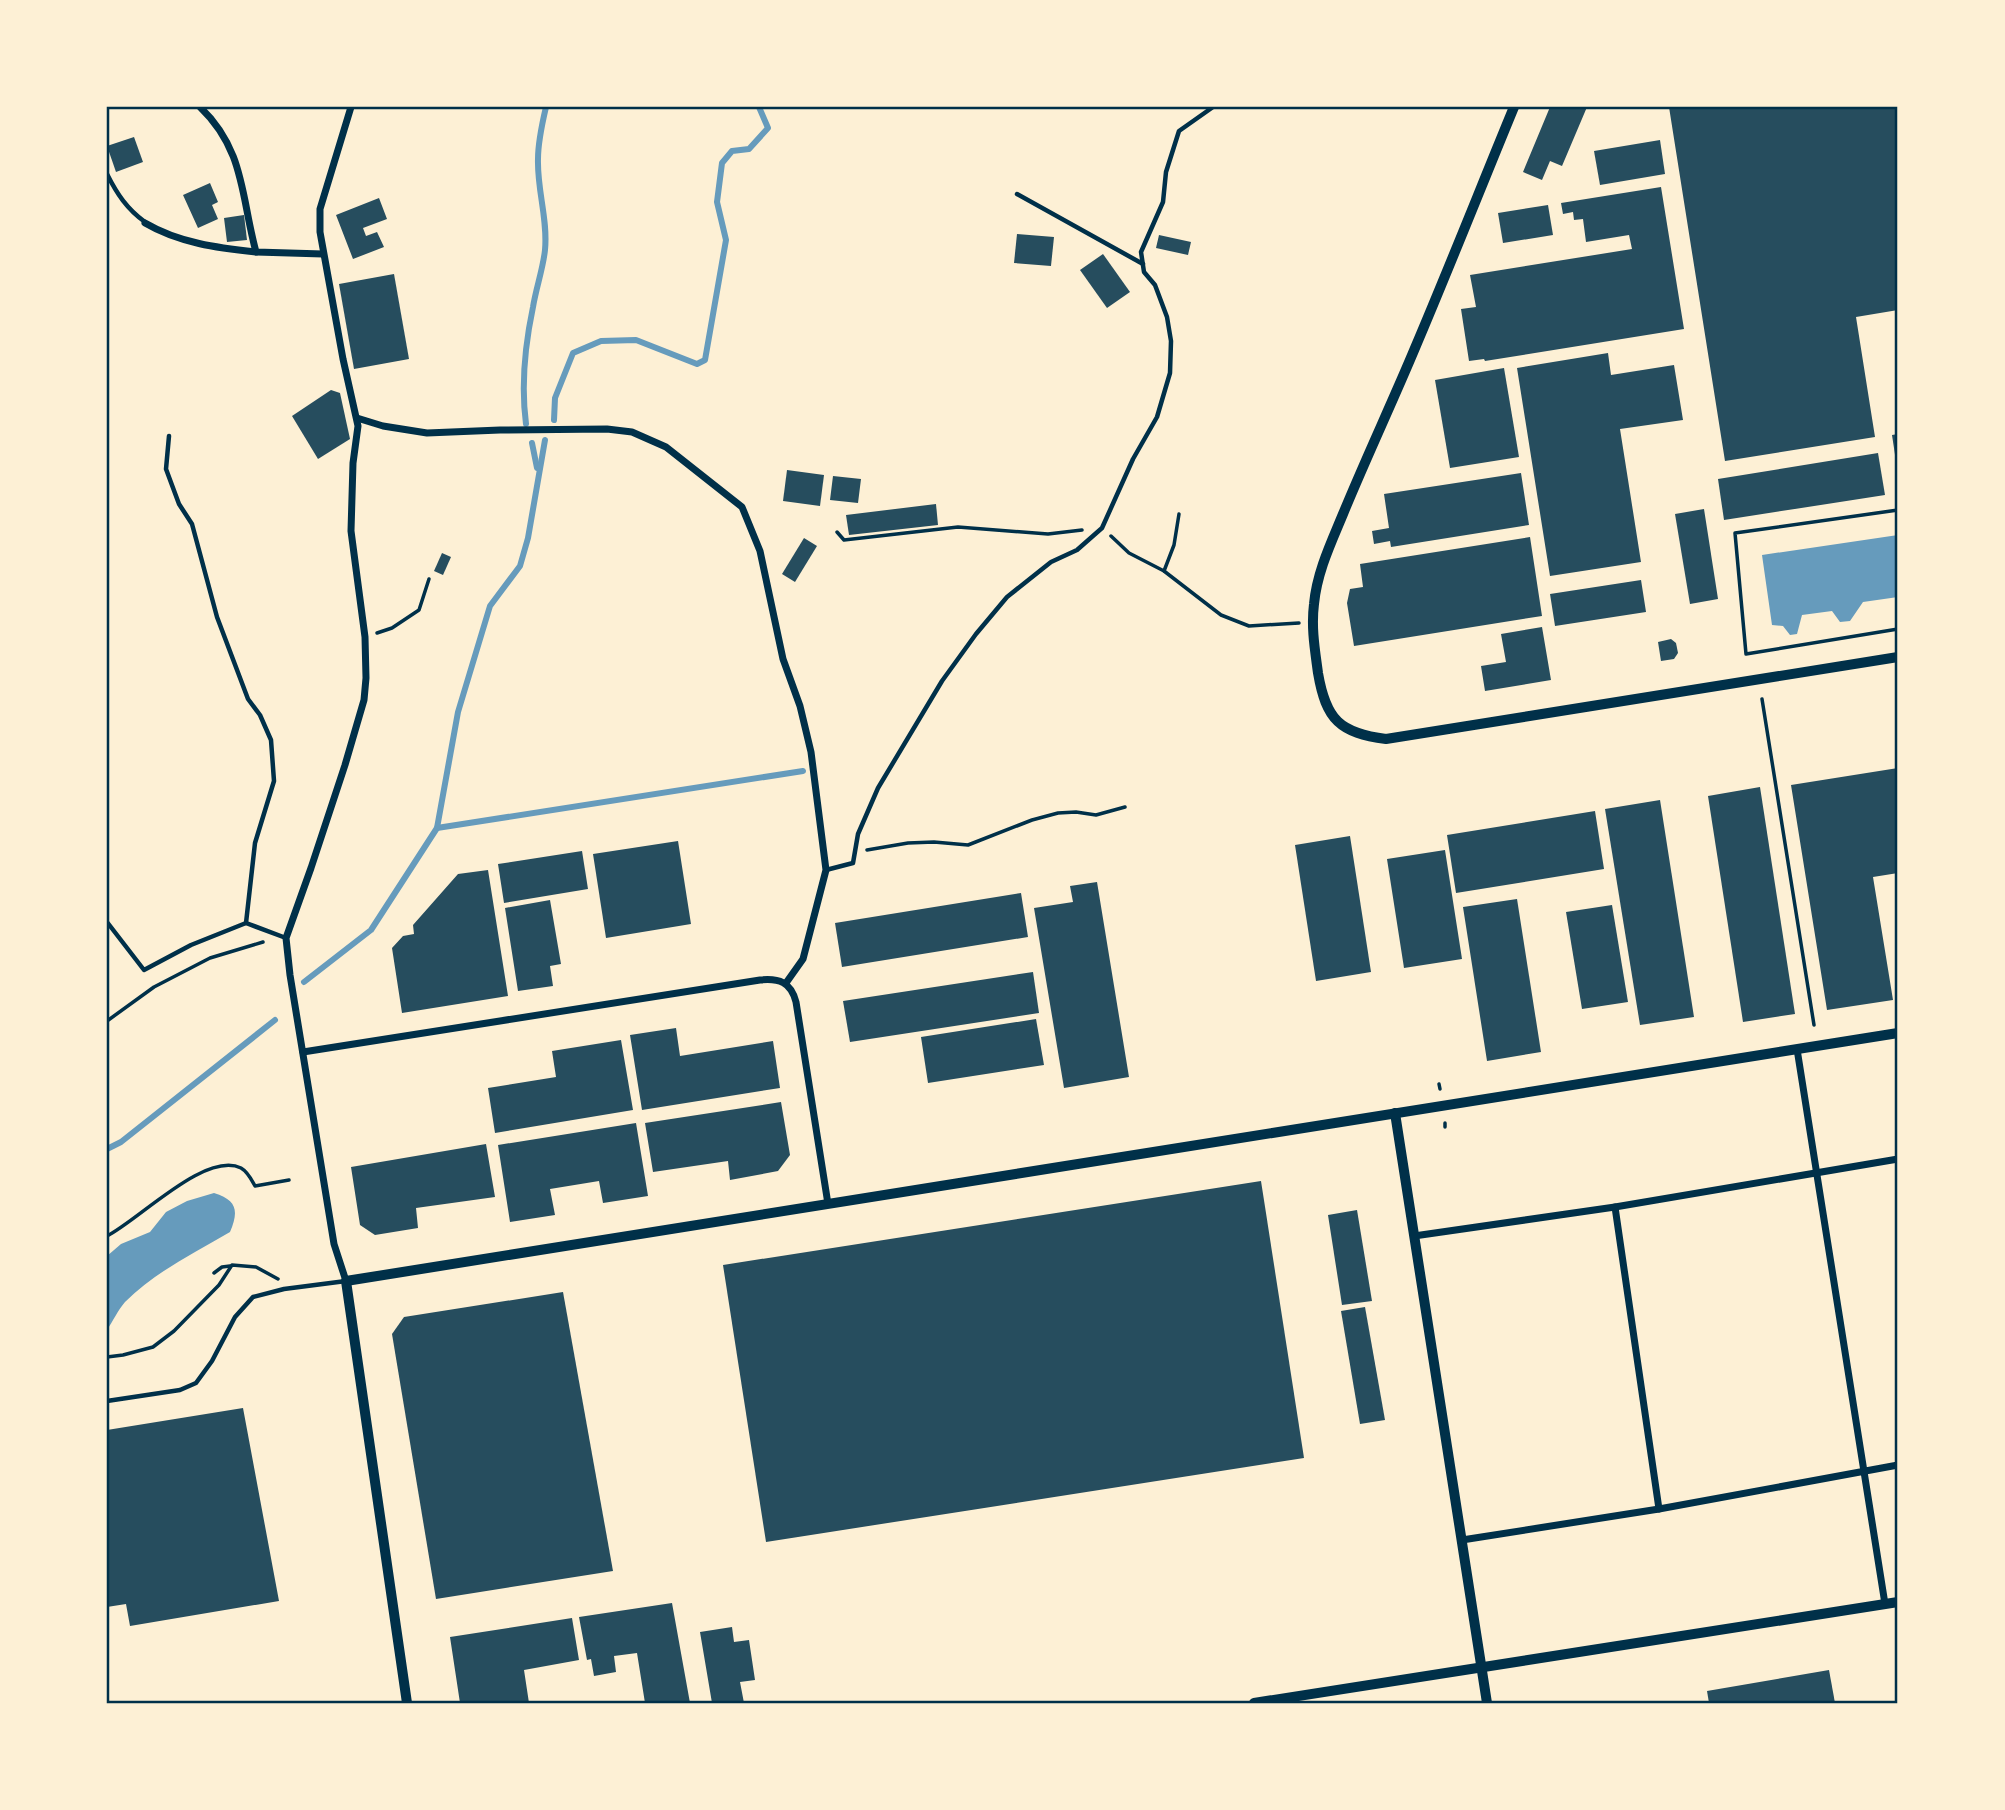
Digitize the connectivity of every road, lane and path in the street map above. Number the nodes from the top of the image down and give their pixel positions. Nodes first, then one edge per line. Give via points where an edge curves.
1 (200, 107) edge
2 (351, 107) edge
3 (1213, 107) edge
4 (1514, 107) edge
5 (107, 174) edge
6 (1017, 194) dead end
7 (145, 223) joint
8 (256, 252) junction
9 (323, 254) junction
10 (1143, 264) junction
11 (357, 418) junction
12 (169, 436) dead end
13 (1898, 510) edge
14 (1179, 514) dead end
15 (1102, 528) junction
16 (837, 532) dead end
17 (1164, 571) junction
18 (429, 579) dead end
19 (1313, 622) junction
20 (1898, 629) edge
21 (365, 637) junction
22 (1898, 657) edge
23 (1762, 699) dead end
24 (1125, 807) dead end
25 (855, 853) junction
26 (826, 870) junction
27 (107, 922) edge
28 (246, 923) junction
29 (286, 938) junction
30 (786, 983) junction
31 (107, 1021) edge
32 (1814, 1025) dead end
33 (1898, 1033) edge
34 (1797, 1049) junction
35 (303, 1052) junction
36 (1395, 1113) junction
37 (1898, 1158) edge
38 (1817, 1172) junction
39 (289, 1180) dead end
40 (828, 1204) junction
41 (1615, 1207) junction
42 (107, 1236) edge
43 (1414, 1236) junction
44 (232, 1265) junction
45 (214, 1273) dead end
46 (277, 1278) dead end
47 (346, 1281) junction
48 (107, 1357) edge
49 (107, 1401) edge
50 (1898, 1465) edge
51 (1864, 1470) junction
52 (1659, 1509) junction
53 (1462, 1540) junction
54 (1898, 1602) edge
55 (1885, 1604) junction
56 (1482, 1668) junction
57 (407, 1703) edge
58 (1254, 1703) edge
59 (1487, 1703) edge

1 - 8 street via 220,130 237,164
2 - 9 street via 320,209
3 - 10 lane via 1180,131 1166,172 1163,202 1141,252
4 - 19 street via 1322,565
5 - 7 lane via 117,195
6 - 10 lane
7 - 8 street via 211,247
8 - 9 street
9 - 11 street
10 - 15 lane via 1167,317 1170,373 1157,416
11 - 21 street via 351,531
11 - 26 street via 426,433 632,432 666,447 742,507 760,551 783,659 811,752
12 - 28 lane via 166,469 178,504 192,524 218,617 248,699 271,740 274,781 255,843
13 - 20 path via 1735,533 1746,654
14 - 17 path
15 - 16 path via 1048,534 958,527 844,540
15 - 17 path via 1129,553
15 - 25 lane via 1007,597 976,634 878,788 858,834
17 - 19 path via 1220,615 1249,626
18 - 21 path via 419,610 392,628
19 - 22 street via 1326,707 1350,731 1386,739
21 - 29 street via 364,700
23 - 32 path
24 - 25 path via 1096,815 1058,813 968,845 908,843
25 - 26 lane via 853,863
26 - 30 street via 803,959
27 - 28 lane via 144,970
28 - 29 lane
29 - 31 path via 210,958 154,987
29 - 35 street
30 - 35 street via 760,980
30 - 40 street via 796,1002
33 - 34 street
34 - 36 street
34 - 38 street
35 - 47 street via 334,1244
36 - 40 street
36 - 43 street
37 - 38 street
38 - 41 street
38 - 51 street
39 - 42 path via 255,1186 240,1168 221,1165 197,1174
40 - 47 street
41 - 43 street
41 - 52 street
43 - 53 street
44 - 45 path
44 - 46 path via 256,1267
44 - 48 path via 174,1331 153,1347
47 - 49 lane via 253,1297 235,1317 196,1383 180,1390
47 - 57 street
50 - 51 street
51 - 52 street
51 - 55 street
52 - 53 street
53 - 56 street
54 - 55 street
55 - 56 street
56 - 58 street
56 - 59 street

